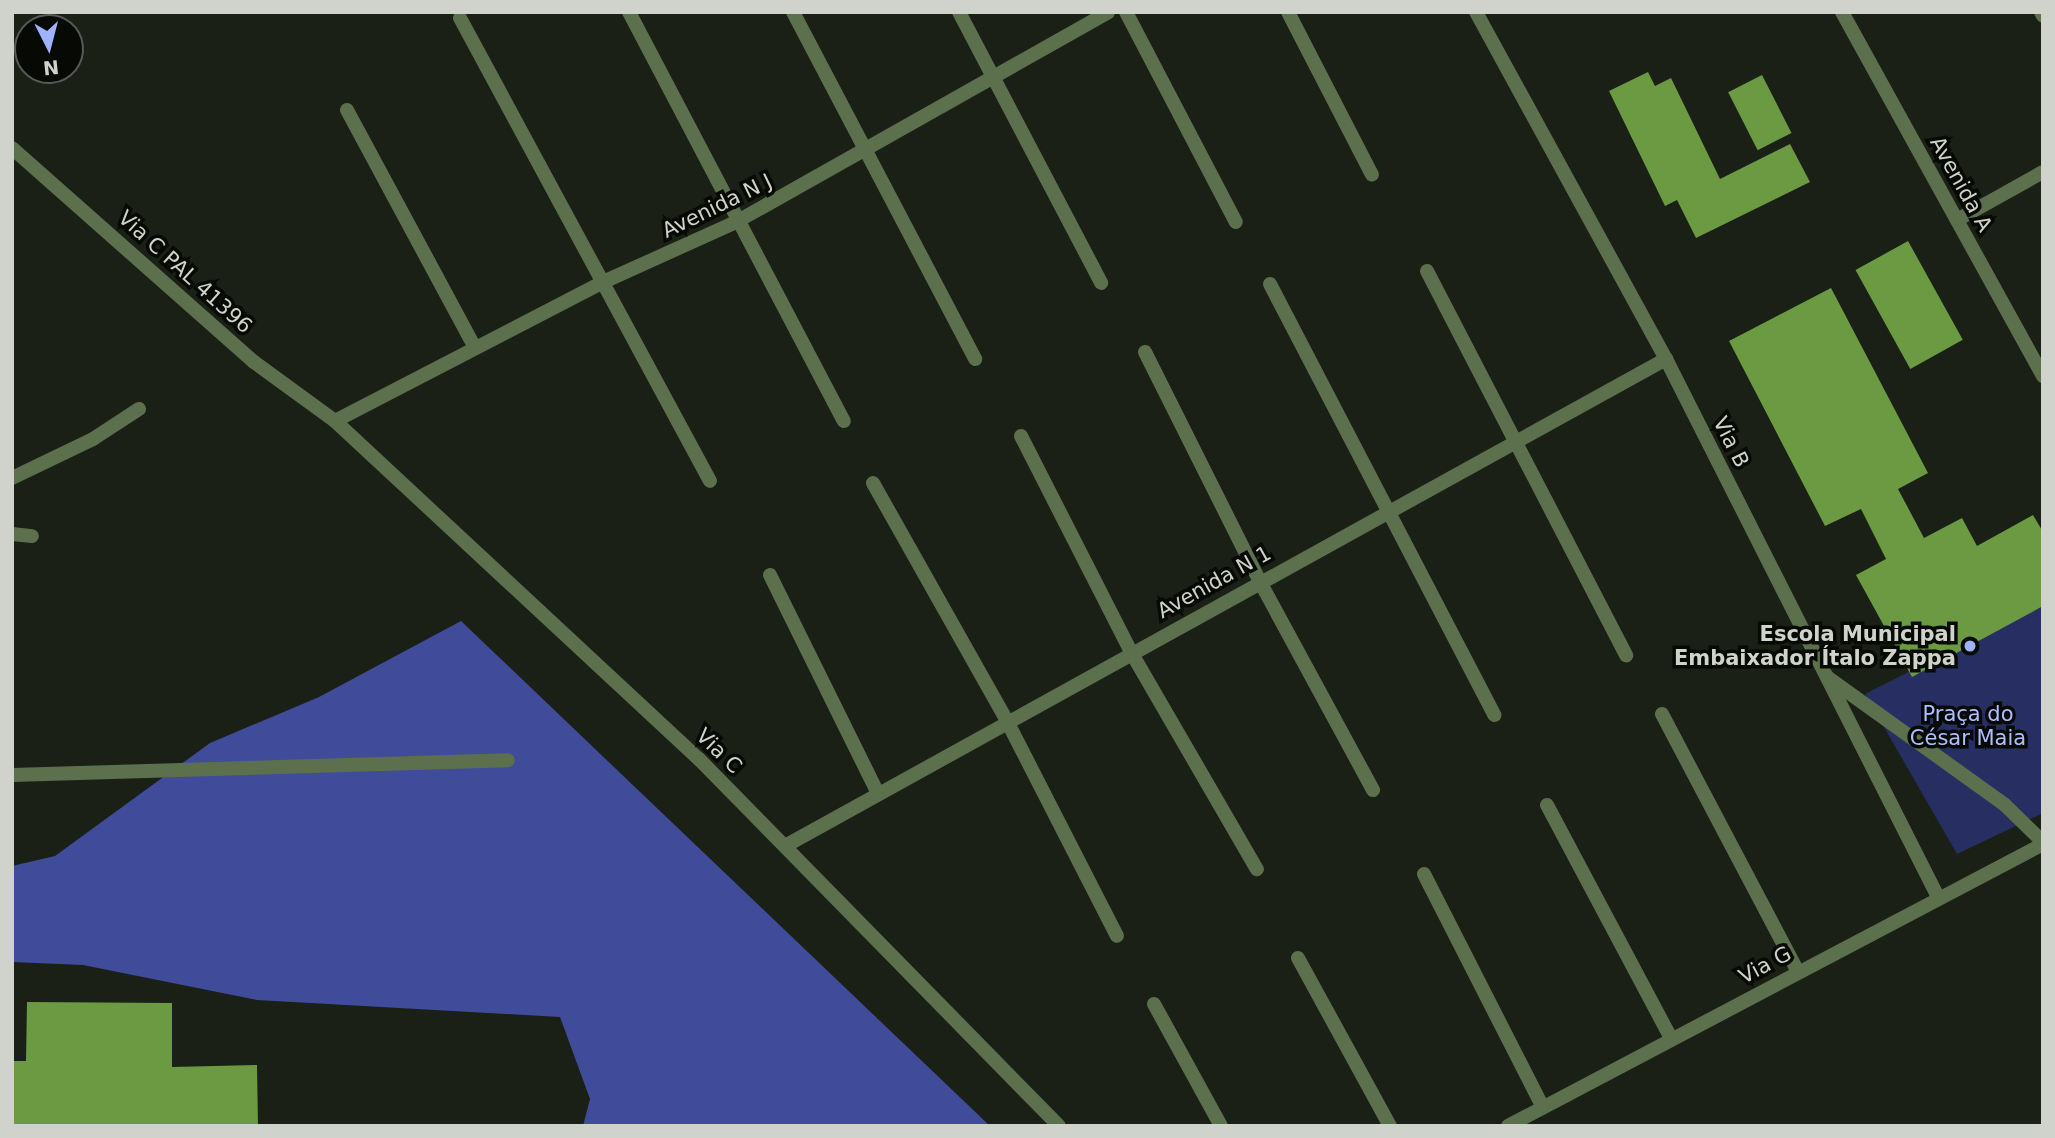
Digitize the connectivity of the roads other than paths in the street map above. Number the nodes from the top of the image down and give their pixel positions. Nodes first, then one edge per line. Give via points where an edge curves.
1 (629, 12) edge
2 (793, 12) edge
3 (959, 12) edge
4 (1108, 12) edge
5 (1126, 12) edge
6 (1288, 12) edge
7 (1476, 12) edge
8 (1842, 12) edge
9 (460, 18) dead end
10 (995, 77) junction
11 (347, 110) dead end
12 (12, 148) edge
13 (867, 152) junction
14 (2043, 172) edge
15 (1372, 175) dead end
16 (1957, 220) junction
17 (736, 222) junction
18 (1236, 222) dead end
19 (1427, 271) dead end
20 (601, 283) junction
21 (1101, 284) dead end
22 (1270, 284) dead end
23 (475, 348) junction
24 (1145, 352) dead end
25 (975, 359) dead end
26 (1666, 359) junction
27 (2043, 376) edge
28 (139, 409) dead end
29 (335, 421) junction
30 (844, 421) dead end
31 (1021, 436) dead end
32 (1513, 443) junction
33 (12, 478) edge
34 (710, 481) dead end
35 (873, 483) dead end
36 (1390, 510) junction
37 (12, 534) edge
38 (33, 536) dead end
39 (770, 575) dead end
40 (1259, 580) junction
41 (1131, 652) junction
42 (1626, 655) dead end
43 (1826, 676) junction
44 (1662, 714) dead end
45 (1494, 715) dead end
46 (1008, 723) junction
47 (508, 760) dead end
48 (12, 775) edge
49 (1373, 790) dead end
50 (878, 794) junction
51 (1547, 805) dead end
52 (2043, 843) edge
53 (785, 846) junction
54 (1257, 869) dead end
55 (1424, 874) dead end
56 (1938, 897) junction
57 (1117, 936) dead end
58 (1298, 958) dead end
59 (1798, 972) junction
60 (1154, 1004) dead end
61 (1671, 1038) junction
62 (1542, 1106) junction
63 (1059, 1126) edge
64 (1221, 1126) edge
65 (1391, 1126) edge
66 (1508, 1126) edge

1 - 17 street
2 - 13 street
3 - 10 street
4 - 10 street, Avenida N J
5 - 18 street
6 - 15 street
7 - 26 street, Via B
8 - 16 street, Avenida A
9 - 20 street
10 - 13 street, Avenida N J
10 - 21 street
11 - 23 street
12 - 29 street, Via C PAL 41396 via 254,362
13 - 17 street, Avenida N J
13 - 25 street
14 - 16 street
16 - 27 street, Avenida A
17 - 20 street, Avenida N J
17 - 30 street
19 - 32 street
20 - 23 street, Avenida N J
20 - 34 street
22 - 36 street
23 - 29 street, Avenida N J
24 - 40 street
26 - 32 street, Avenida N 1
26 - 43 street, Via B
28 - 33 street via 76,448
29 - 53 street, Via C via 699,759
31 - 41 street
32 - 36 street, Avenida N 1
32 - 42 street
35 - 46 street
36 - 40 street, Avenida N 1
36 - 45 street
37 - 38 street
39 - 50 street
40 - 41 street, Avenida N 1
40 - 49 street
41 - 46 street, Avenida N 1
41 - 54 street
43 - 52 street via 2005,805
43 - 56 street, Via B
44 - 59 street
46 - 50 street, Avenida N 1
46 - 57 street
47 - 48 street
50 - 53 street, Avenida N 1
51 - 61 street
52 - 56 street, Via G
53 - 63 street, Via C
55 - 62 street
56 - 59 street, Via G
58 - 65 street
59 - 61 street, Via G
60 - 64 street
61 - 62 street, Via G
62 - 66 street, Via G

